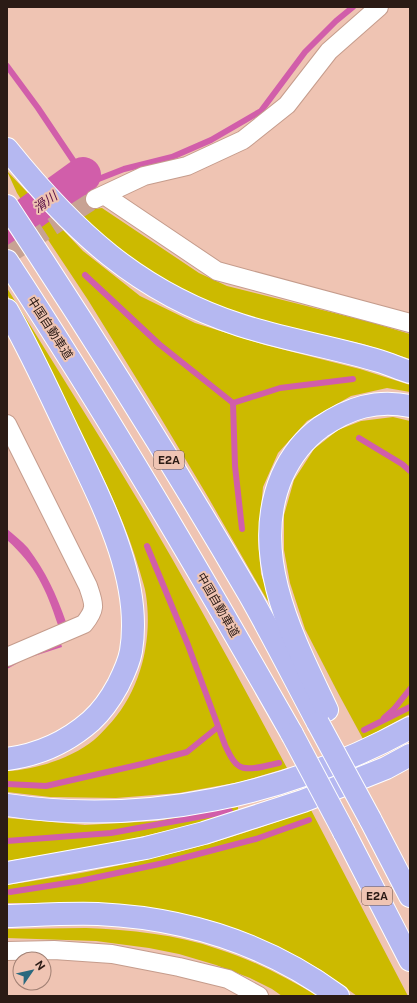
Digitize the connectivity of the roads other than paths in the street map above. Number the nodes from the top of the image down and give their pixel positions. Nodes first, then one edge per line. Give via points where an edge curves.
1 (379, 7) edge
2 (7, 149) edge
3 (7, 206) edge
4 (7, 260) edge
5 (7, 310) edge
6 (410, 323) edge
7 (410, 372) edge
8 (410, 406) edge
9 (7, 424) edge
10 (7, 657) edge
11 (325, 721) junction
12 (410, 728) edge
13 (410, 755) edge
14 (7, 758) edge
15 (7, 805) edge
16 (374, 817) junction
17 (7, 873) edge
18 (410, 882) edge
19 (410, 896) edge
20 (7, 916) edge
21 (7, 951) edge
22 (410, 960) edge
23 (259, 996) edge
24 (338, 996) edge

1 - 6 street via 329,51 287,105 243,140 187,166 144,176 99,197 216,271
2 - 7 highway via 27,174 87,237 146,283 177,300 241,326 378,361
3 - 11 highway, E2A via 170,461
4 - 22 highway, 中国自動車道 / E2A, bridge via 138,468 213,595 292,734
5 - 14 highway via 52,399 118,544 132,598 133,626 131,652 124,674 98,714 61,742 20,757
8 - 11 highway via 370,404 349,410 332,419 299,446 278,486 272,511 271,561 287,620
9 - 10 street via 88,586 94,605 91,616 84,624
11 - 16 highway, E2A, bridge
12 - 15 highway via 345,760 299,777 225,798 176,806 103,812
13 - 17 highway via 386,768 303,801 204,833 146,848
16 - 18 highway
16 - 19 highway, E2A
20 - 24 highway via 98,914 190,926 266,953 303,972
21 - 23 street via 54,950 112,954 179,966 228,979

